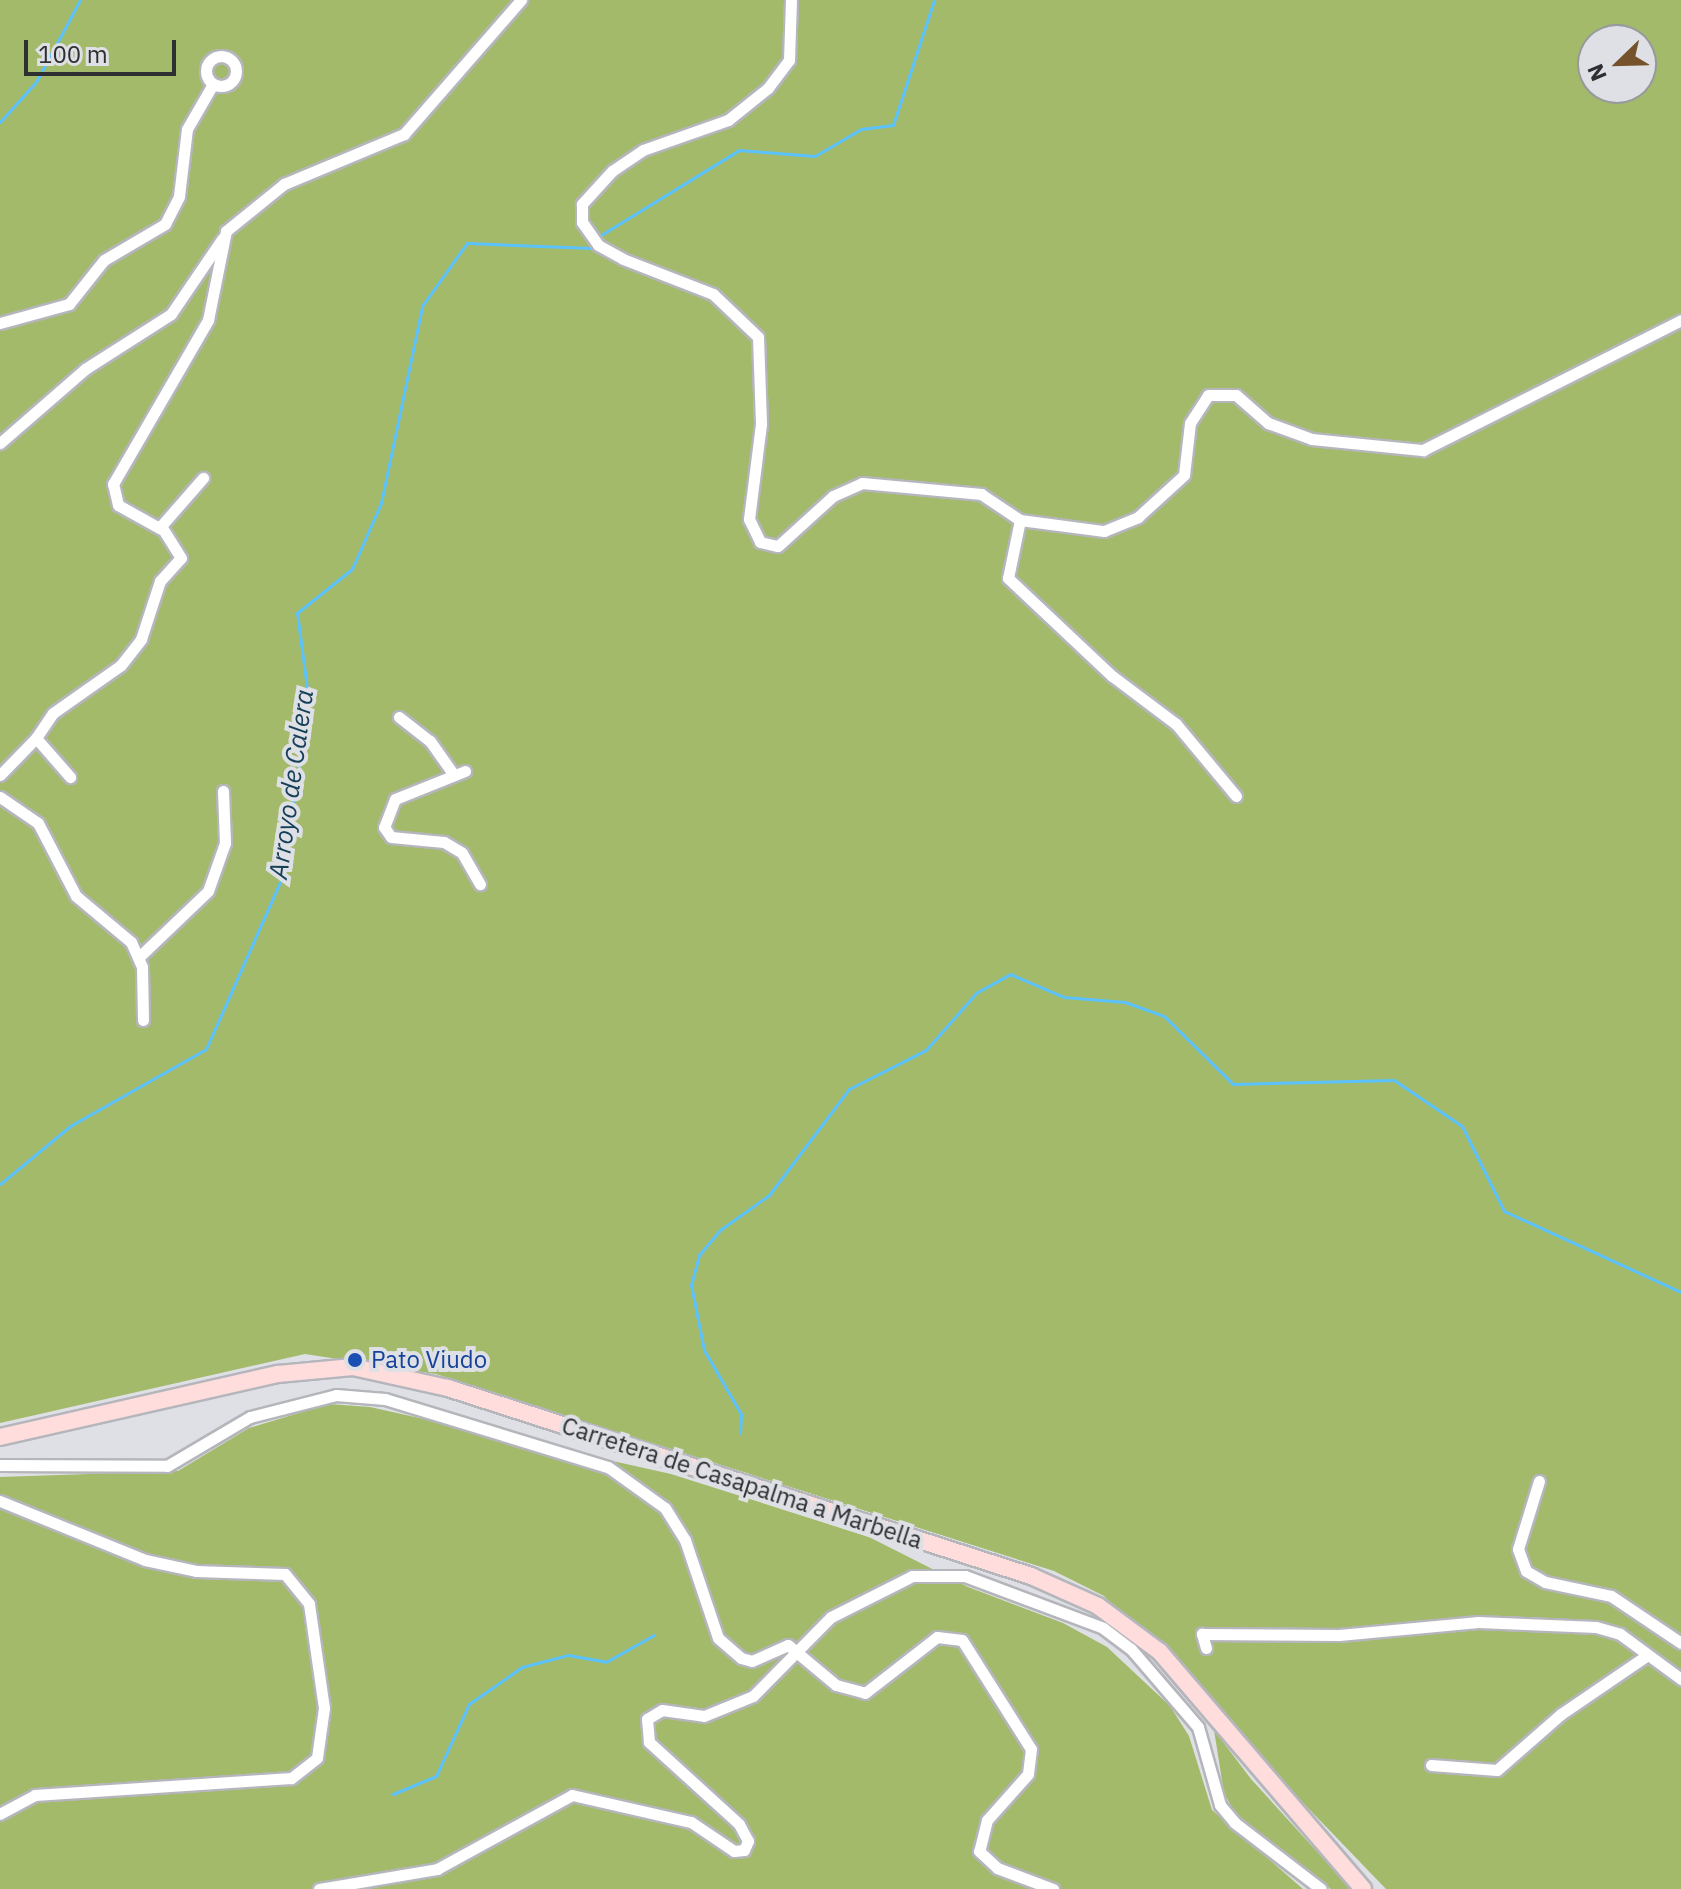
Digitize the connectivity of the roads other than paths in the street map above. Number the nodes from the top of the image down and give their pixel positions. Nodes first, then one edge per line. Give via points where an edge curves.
1 (521, 0) edge
2 (791, 0) edge
3 (213, 84) dead end
4 (222, 239) junction
5 (1681, 320) edge
6 (0, 323) edge
7 (0, 443) edge
8 (203, 478) dead end
9 (1020, 520) junction
10 (161, 529) junction
11 (399, 717) dead end
12 (36, 738) junction
13 (0, 775) edge
14 (70, 777) dead end
15 (223, 791) dead end
16 (1236, 796) dead end
17 (0, 797) edge
18 (480, 884) dead end
19 (139, 957) junction
20 (143, 1020) dead end
21 (0, 1437) edge
22 (0, 1465) edge
23 (1539, 1481) dead end
24 (0, 1501) edge
25 (1681, 1643) edge
26 (801, 1648) junction
27 (1206, 1648) dead end
28 (1646, 1656) junction
29 (1681, 1679) edge
30 (1431, 1765) dead end
31 (0, 1814) edge
32 (319, 1889) edge
33 (1053, 1889) edge
34 (1321, 1889) edge
35 (1363, 1889) edge

1 - 4 street via 404,134 284,184
2 - 9 street via 789,60 768,88 728,120 643,150 612,171 582,204 582,222 598,245 623,259 713,294 758,337 761,424 749,519 760,542 778,546 833,496 862,483 981,494
3 - 6 street via 187,129 179,196 165,224 104,260 69,304
4 - 7 street via 171,314 85,369
4 - 10 street via 213,310 113,484 118,505
5 - 9 street via 1423,450 1312,439 1268,423 1236,395 1208,395 1190,423 1184,475 1138,517 1104,531
8 - 10 street
9 - 16 street via 1008,578 1091,658 1176,724
10 - 12 street via 181,558 160,581 152,621 121,665 53,713
11 - 18 street via 460,773 395,799 384,827 391,837 444,842 462,853
12 - 13 street
12 - 14 street
15 - 19 street via 225,843 208,891
17 - 19 street via 53,840 76,896 113,921
19 - 20 street
21 - 35 main road, Carretera de Casapalma a Marbella via 278,1374 353,1367 448,1388 1031,1576 1098,1606 1160,1652
22 - 26 street via 167,1466 250,1417 288,1404 336,1395 385,1399 629,1478 665,1508 685,1540 710,1621 729,1651 752,1661 788,1645
23 - 25 street via 1518,1549 1526,1571 1622,1601
24 - 31 street via 145,1560 196,1571 285,1574 309,1604 324,1708 317,1758 291,1778 35,1795
26 - 32 street via 787,1669 735,1705 704,1716 662,1710 645,1725 667,1762 739,1824 748,1841 741,1852 691,1822 572,1795 437,1869
26 - 33 street via 836,1685 865,1693 937,1637 962,1640 1031,1749 1028,1774 987,1820 979,1851 997,1868
26 - 34 street via 831,1617 912,1576 965,1576 1103,1628 1185,1706 1206,1744 1220,1805 1235,1823
27 - 28 street via 1202,1634 1339,1635 1478,1622 1596,1627 1620,1634
28 - 29 street
28 - 30 street via 1561,1714 1497,1770

